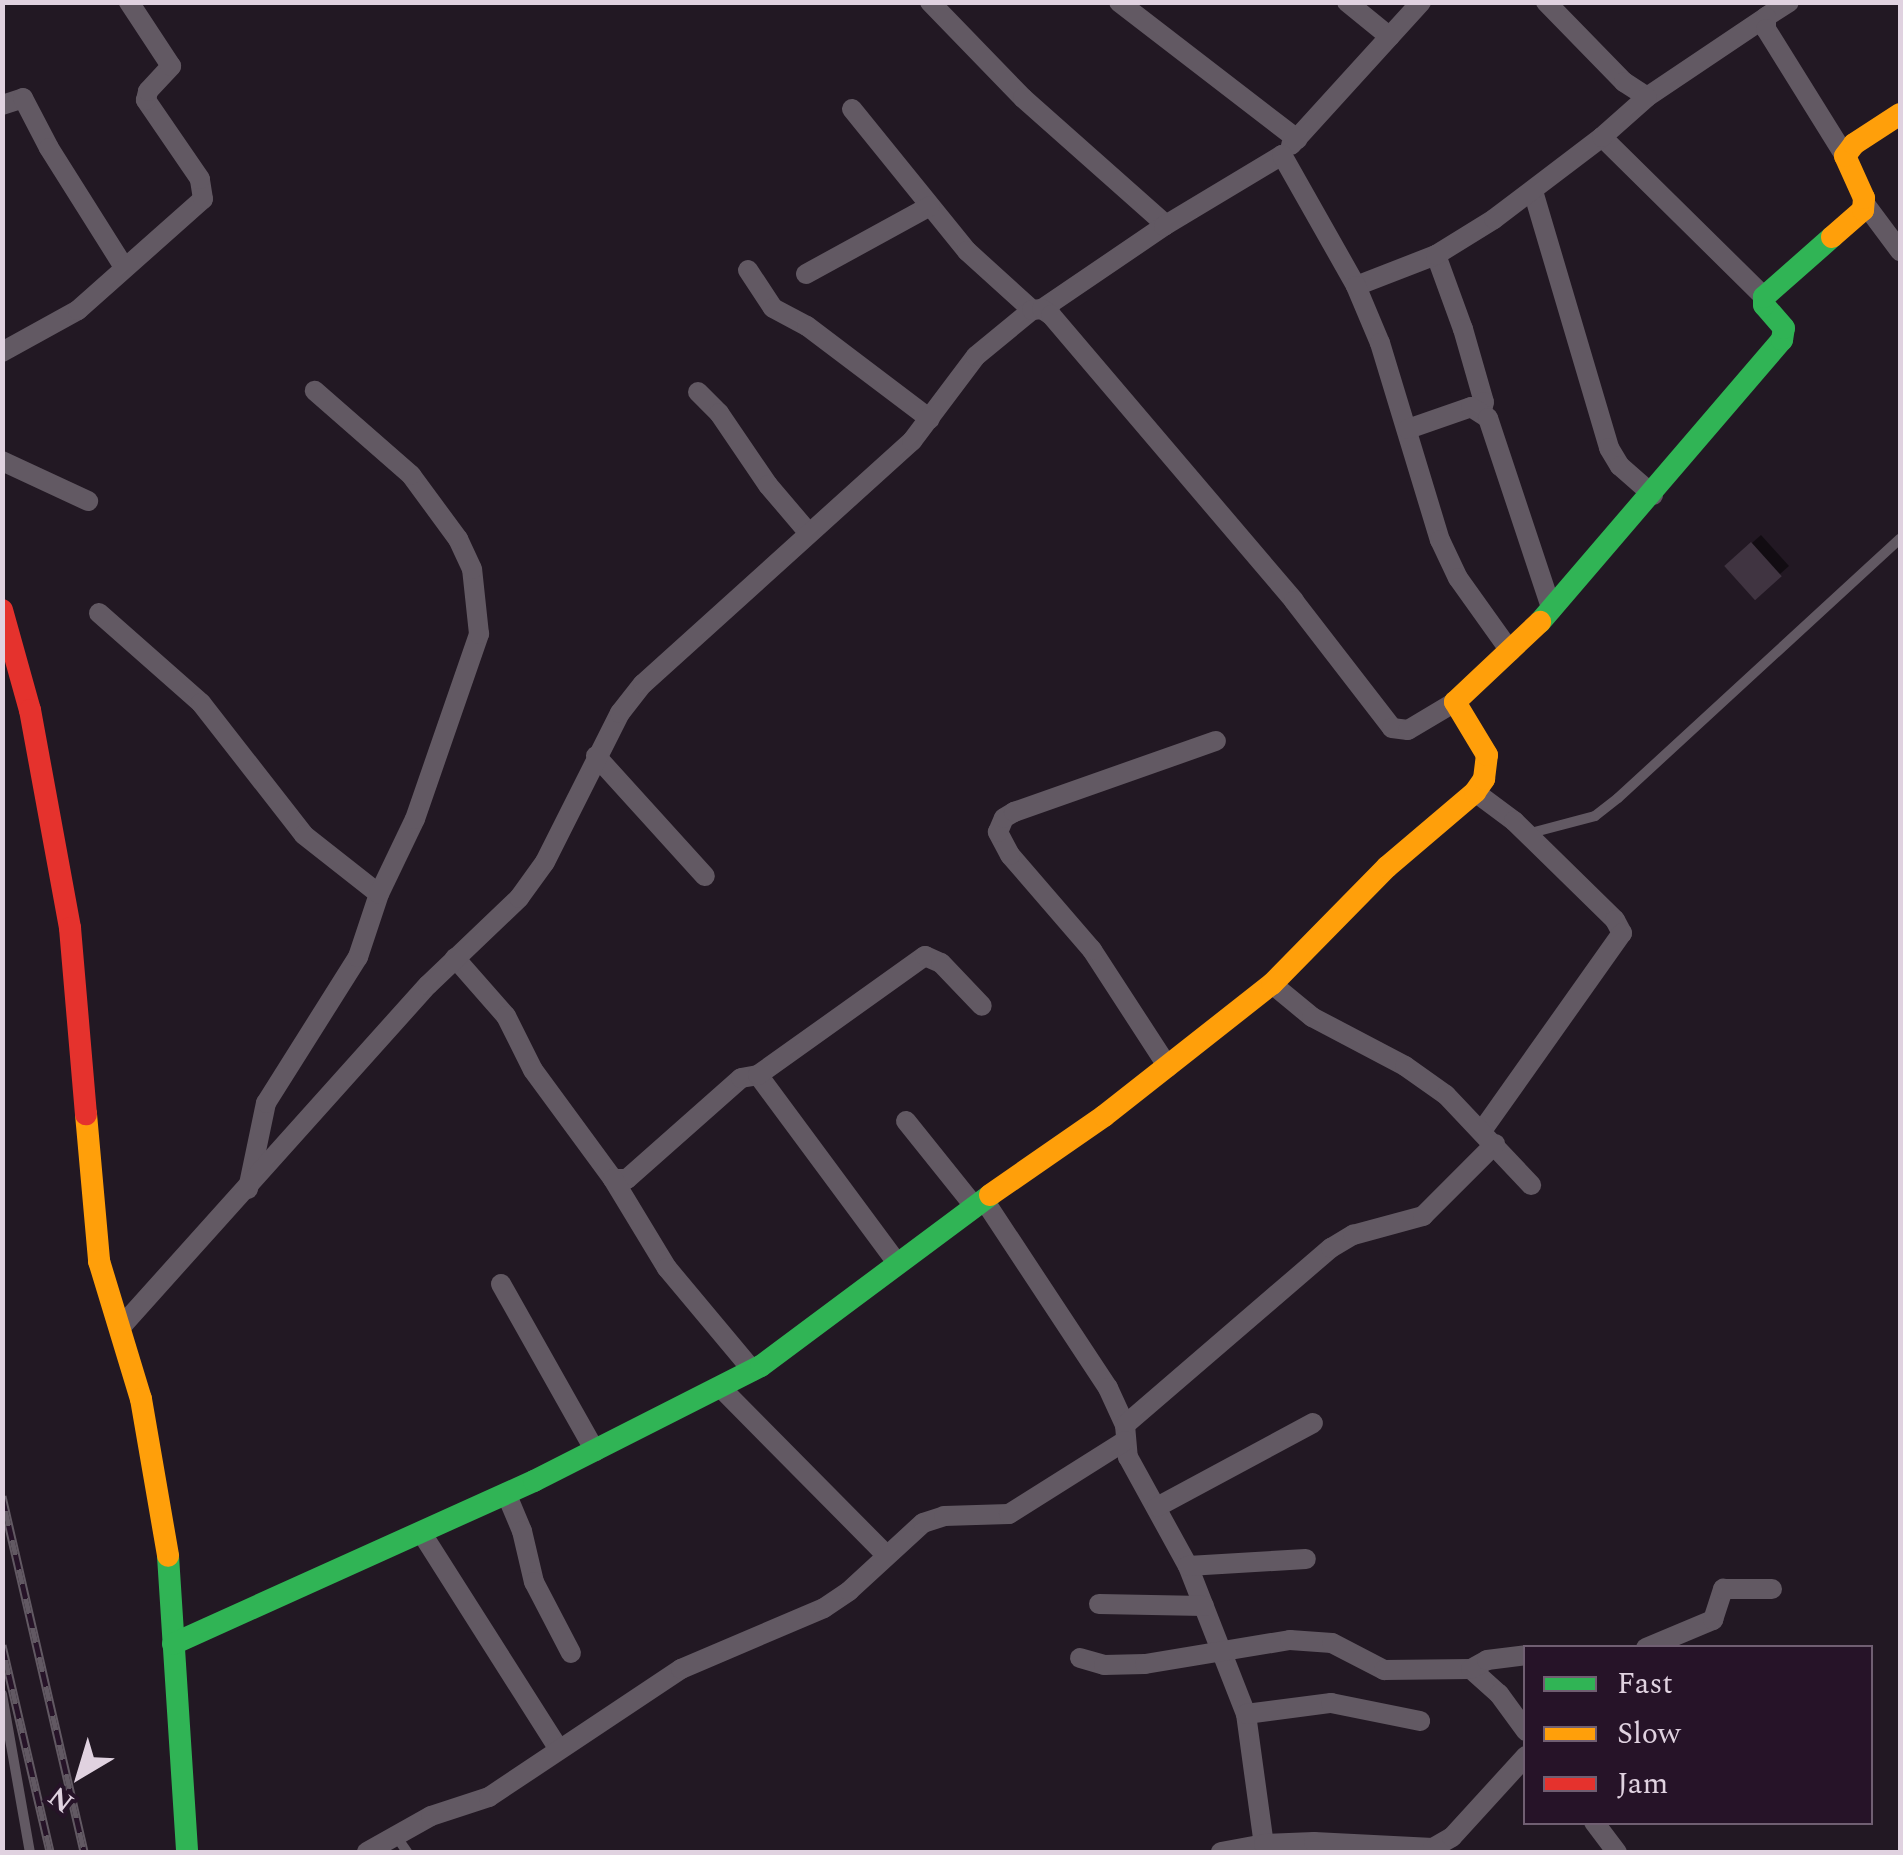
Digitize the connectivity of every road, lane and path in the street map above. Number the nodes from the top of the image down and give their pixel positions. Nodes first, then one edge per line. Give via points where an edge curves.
1 (128, 2) edge
2 (930, 2) edge
3 (1119, 2) edge
4 (1347, 2) edge
5 (1421, 2) edge
6 (1546, 2) edge
7 (1789, 2) edge
8 (1766, 17) junction
9 (1390, 38) junction
10 (1646, 97) junction
11 (2, 105) edge
12 (852, 109) dead end
13 (1900, 114) edge
14 (1602, 137) junction
15 (1297, 138) junction
16 (1282, 155) junction
17 (1846, 156) junction
18 (1534, 191) junction
19 (1865, 204) junction
20 (930, 206) junction
21 (1166, 224) junction
22 (1900, 251) edge
23 (1436, 255) junction
24 (124, 266) junction
25 (748, 270) dead end
26 (806, 274) dead end
27 (1356, 286) junction
28 (1764, 298) junction
29 (1037, 309) junction
30 (2, 352) edge
31 (315, 392) dead end
32 (698, 392) dead end
33 (1482, 410) junction
34 (930, 419) junction
35 (1408, 429) junction
36 (2, 462) edge
37 (1653, 495) junction
38 (88, 501) dead end
39 (808, 532) junction
40 (1900, 540) edge
41 (2, 610) edge
42 (1552, 610) junction
43 (100, 613) dead end
44 (1510, 651) junction
45 (1455, 702) junction
46 (1216, 741) dead end
47 (596, 756) junction
48 (1475, 792) junction
49 (1526, 834) junction
50 (705, 876) dead end
51 (379, 894) junction
52 (455, 958) junction
53 (1272, 984) junction
54 (982, 1006) dead end
55 (1168, 1067) junction
56 (758, 1076) junction
57 (906, 1120) dead end
58 (1488, 1137) junction
59 (613, 1179) junction
60 (1532, 1185) dead end
61 (248, 1189) junction
62 (979, 1203) junction
63 (898, 1264) junction
64 (500, 1284) dead end
65 (120, 1328) junction
66 (753, 1371) junction
67 (722, 1389) junction
68 (1314, 1423) dead end
69 (1125, 1432) junction
70 (595, 1451) junction
71 (506, 1494) junction
72 (1157, 1507) junction
73 (421, 1532) junction
74 (886, 1556) junction
75 (1306, 1559) dead end
76 (1188, 1566) junction
77 (1772, 1589) dead end
78 (1099, 1604) dead end
79 (1204, 1606) junction
80 (174, 1644) junction
81 (1653, 1645) edge
82 (571, 1653) dead end
83 (1223, 1654) junction
84 (1523, 1656) edge
85 (1080, 1658) dead end
86 (1470, 1669) junction
87 (2, 1694) edge
88 (1246, 1714) junction
89 (1420, 1722) dead end
90 (1523, 1727) edge
91 (558, 1748) junction
92 (1523, 1759) edge
93 (1596, 1825) edge
94 (401, 1844) edge
95 (1265, 1848) edge
96 (30, 1852) edge
97 (188, 1852) edge
98 (367, 1852) edge
99 (1221, 1852) edge
100 (1617, 1852) edge

1 - 24 street via 171,66 146,100 200,179 203,199
2 - 21 street via 1023,98
3 - 15 street
4 - 9 street
5 - 9 street
6 - 10 street
7 - 8 street
8 - 10 street
8 - 17 street via 1766,29
9 - 15 street
10 - 14 street
11 - 24 street via 23,98
12 - 20 street
13 - 17 street
14 - 18 street
14 - 28 street
15 - 16 street
16 - 21 street
16 - 27 street
17 - 19 street
18 - 23 street
18 - 37 street via 1610,448
19 - 22 street
19 - 28 street
20 - 26 street
20 - 29 street via 966,251
21 - 29 street
23 - 27 street
23 - 33 street
24 - 30 street via 78,310
25 - 34 street via 773,308 808,326
27 - 35 street
28 - 37 street via 1784,328 1782,340
29 - 34 street via 976,356
29 - 45 street via 1283,588 1392,728 1408,730
31 - 51 street via 410,475 458,539 476,588 475,650 415,819
32 - 39 street
33 - 35 street via 1471,407
33 - 42 street
34 - 39 street
35 - 44 street via 1440,540 1458,578
36 - 38 street
37 - 42 street
39 - 47 street via 643,684
40 - 49 lane via 1618,798 1595,816
41 - 65 street via 30,710 70,928 99,1261
42 - 44 street
43 - 51 street via 201,703 304,835
44 - 45 street
45 - 48 street via 1488,755
46 - 55 street via 1014,812 998,832 1010,856 1092,950
47 - 50 street
47 - 52 street via 544,862 490,930
48 - 49 street
48 - 53 street via 1388,867
49 - 58 street via 1616,920 1622,934
51 - 61 street via 349,975 266,1104
52 - 59 street via 506,1016 533,1070
52 - 61 street
53 - 55 street
53 - 58 street via 1312,1017 1418,1076
54 - 56 street via 941,963 925,956
55 - 62 street
56 - 59 street via 741,1078 627,1179
56 - 63 street
57 - 62 street
58 - 60 street
58 - 69 street via 1424,1216 1353,1235 1331,1248
59 - 66 street via 666,1268
61 - 65 street
62 - 63 street
62 - 69 street via 1108,1388
63 - 66 street
64 - 70 street
65 - 80 street via 160,1497
66 - 67 street
67 - 70 street
67 - 74 street
68 - 72 street
69 - 72 street via 1128,1457
69 - 74 street via 1009,1514 923,1523
70 - 71 street
71 - 73 street
71 - 82 street via 534,1582
72 - 76 street
73 - 80 street
73 - 91 street
74 - 91 street via 824,1608 681,1669
75 - 76 street
76 - 79 street
77 - 81 street via 1723,1588 1713,1620
78 - 79 street
79 - 83 street
80 - 97 street
83 - 85 street via 1144,1664
83 - 86 street via 1308,1640 1332,1643 1384,1670
83 - 88 street
84 - 86 street
86 - 90 street
87 - 96 lane
88 - 89 street via 1331,1704
88 - 95 street
91 - 94 street via 489,1798 447,1809
92 - 95 street via 1434,1848 1314,1842
93 - 100 street
94 - 98 street
95 - 99 street

